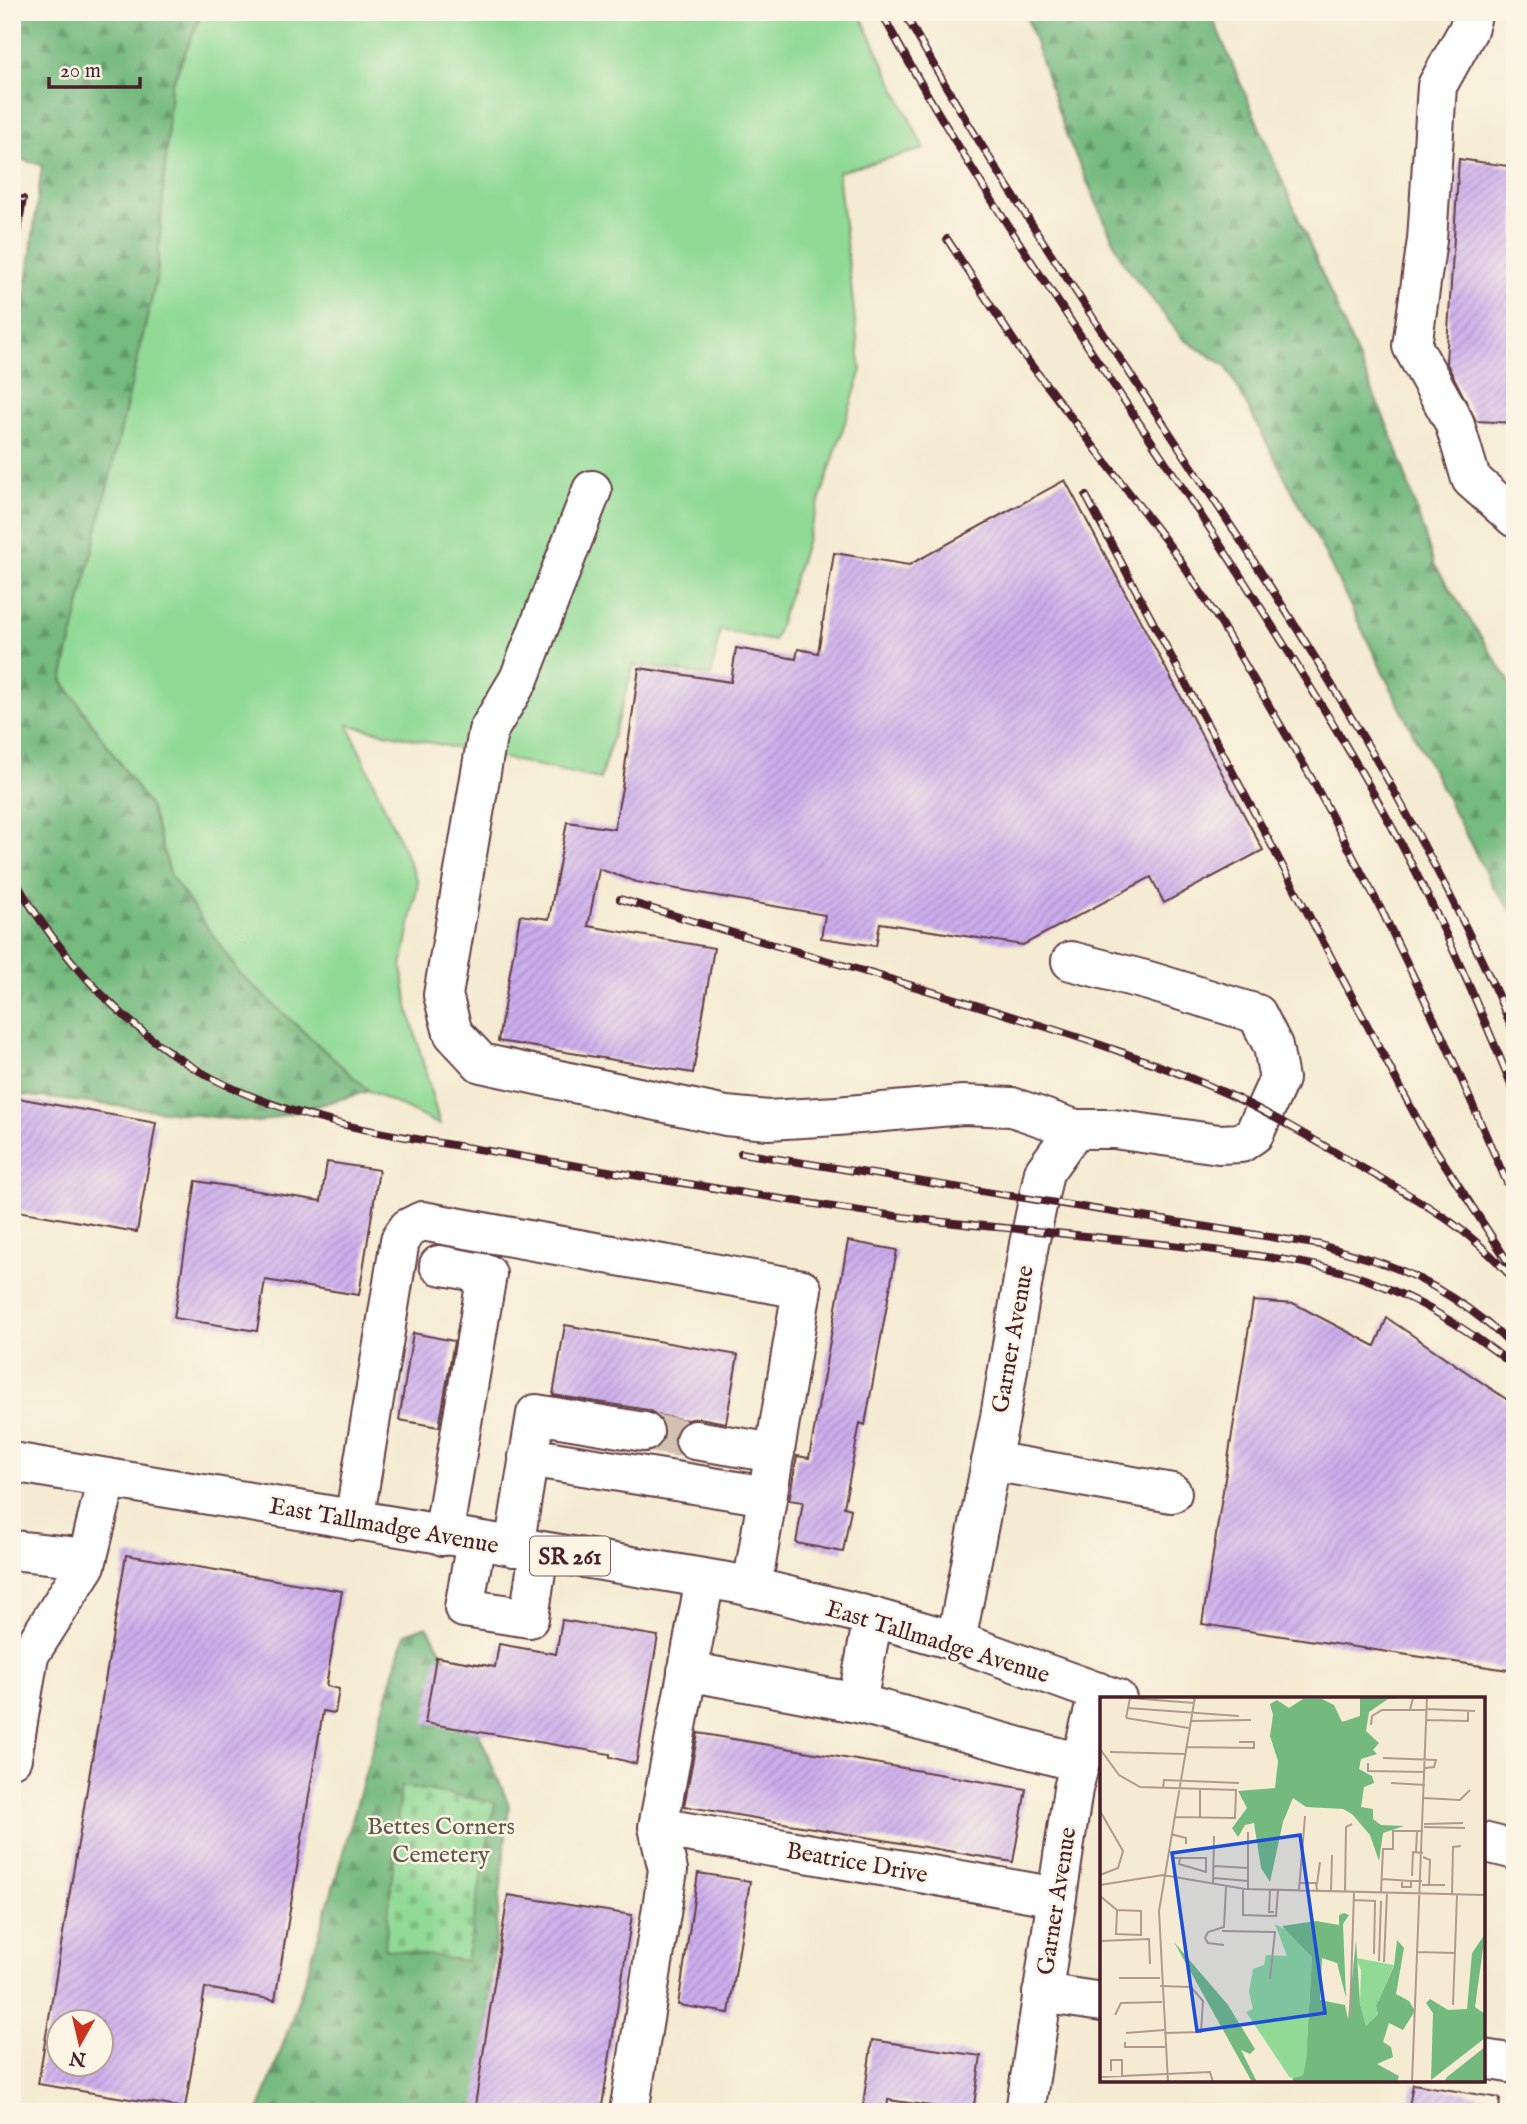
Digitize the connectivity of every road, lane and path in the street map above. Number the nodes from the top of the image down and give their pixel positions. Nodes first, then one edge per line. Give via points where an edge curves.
1 (1473, 12) edge
2 (592, 490) dead end
3 (1512, 511) edge
4 (1072, 961) dead end
5 (1075, 1129) junction
6 (439, 1265) dead end
7 (644, 1432) tunnel mouth
8 (695, 1440) tunnel mouth
9 (775, 1453) junction
10 (528, 1457) junction
11 (991, 1461) junction
12 (12, 1462) edge
13 (107, 1478) junction
14 (1172, 1493) dead end
15 (768, 1496) junction
16 (354, 1521) junction
17 (459, 1538) junction
18 (526, 1549) junction
19 (12, 1550) edge
20 (87, 1559) junction
21 (705, 1578) junction
22 (752, 1588) junction
23 (873, 1617) junction
24 (956, 1641) junction
25 (688, 1671) junction
26 (1108, 1695) edge
27 (857, 1703) junction
28 (1100, 1714) edge
29 (12, 1758) edge
30 (1080, 1763) junction
31 (658, 1826) junction
32 (1485, 1842) edge
33 (1515, 1850) edge
34 (1057, 1897) junction
35 (1042, 1993) junction
36 (1100, 2002) edge
37 (1485, 2059) edge
38 (1515, 2064) edge
39 (629, 2112) edge
40 (1025, 2112) edge

1 - 3 street via 1437,86 1427,240 1412,346 1454,422 1471,479
2 - 5 street via 519,679 488,731 443,995 453,1032 481,1063 726,1116 768,1120 963,1105 1012,1107
4 - 5 street via 1257,1014 1273,1046 1279,1079 1254,1134 1241,1143
5 - 11 street, Garner Avenue via 1044,1172
6 - 17 street via 487,1274
7 - 10 street via 536,1414
8 - 9 street
9 - 15 street
9 - 16 street via 802,1289 422,1221 408,1228 400,1240
10 - 15 street
10 - 18 street
11 - 14 street
11 - 24 street, Garner Avenue
12 - 13 street, East Tallmadge Avenue / SR 261
13 - 16 street, East Tallmadge Avenue / SR 261
13 - 20 street
15 - 22 street
16 - 17 street, East Tallmadge Avenue / SR 261
17 - 18 street, East Tallmadge Avenue / SR 261
17 - 18 street via 464,1608 528,1618
18 - 21 street, East Tallmadge Avenue / SR 261
19 - 20 street
20 - 29 street via 29,1655
21 - 22 street, East Tallmadge Avenue / SR 261
21 - 25 street
22 - 23 street, East Tallmadge Avenue / SR 261
23 - 24 street, East Tallmadge Avenue / SR 261
23 - 27 street
24 - 26 street, East Tallmadge Avenue / SR 261
25 - 27 street
25 - 31 street
27 - 30 street
28 - 30 street, Garner Avenue
30 - 34 street, Garner Avenue
31 - 34 street, Beatrice Drive
31 - 39 street via 668,1870
32 - 33 street
34 - 35 street, Garner Avenue
35 - 36 street
35 - 40 street, Garner Avenue
37 - 38 street

